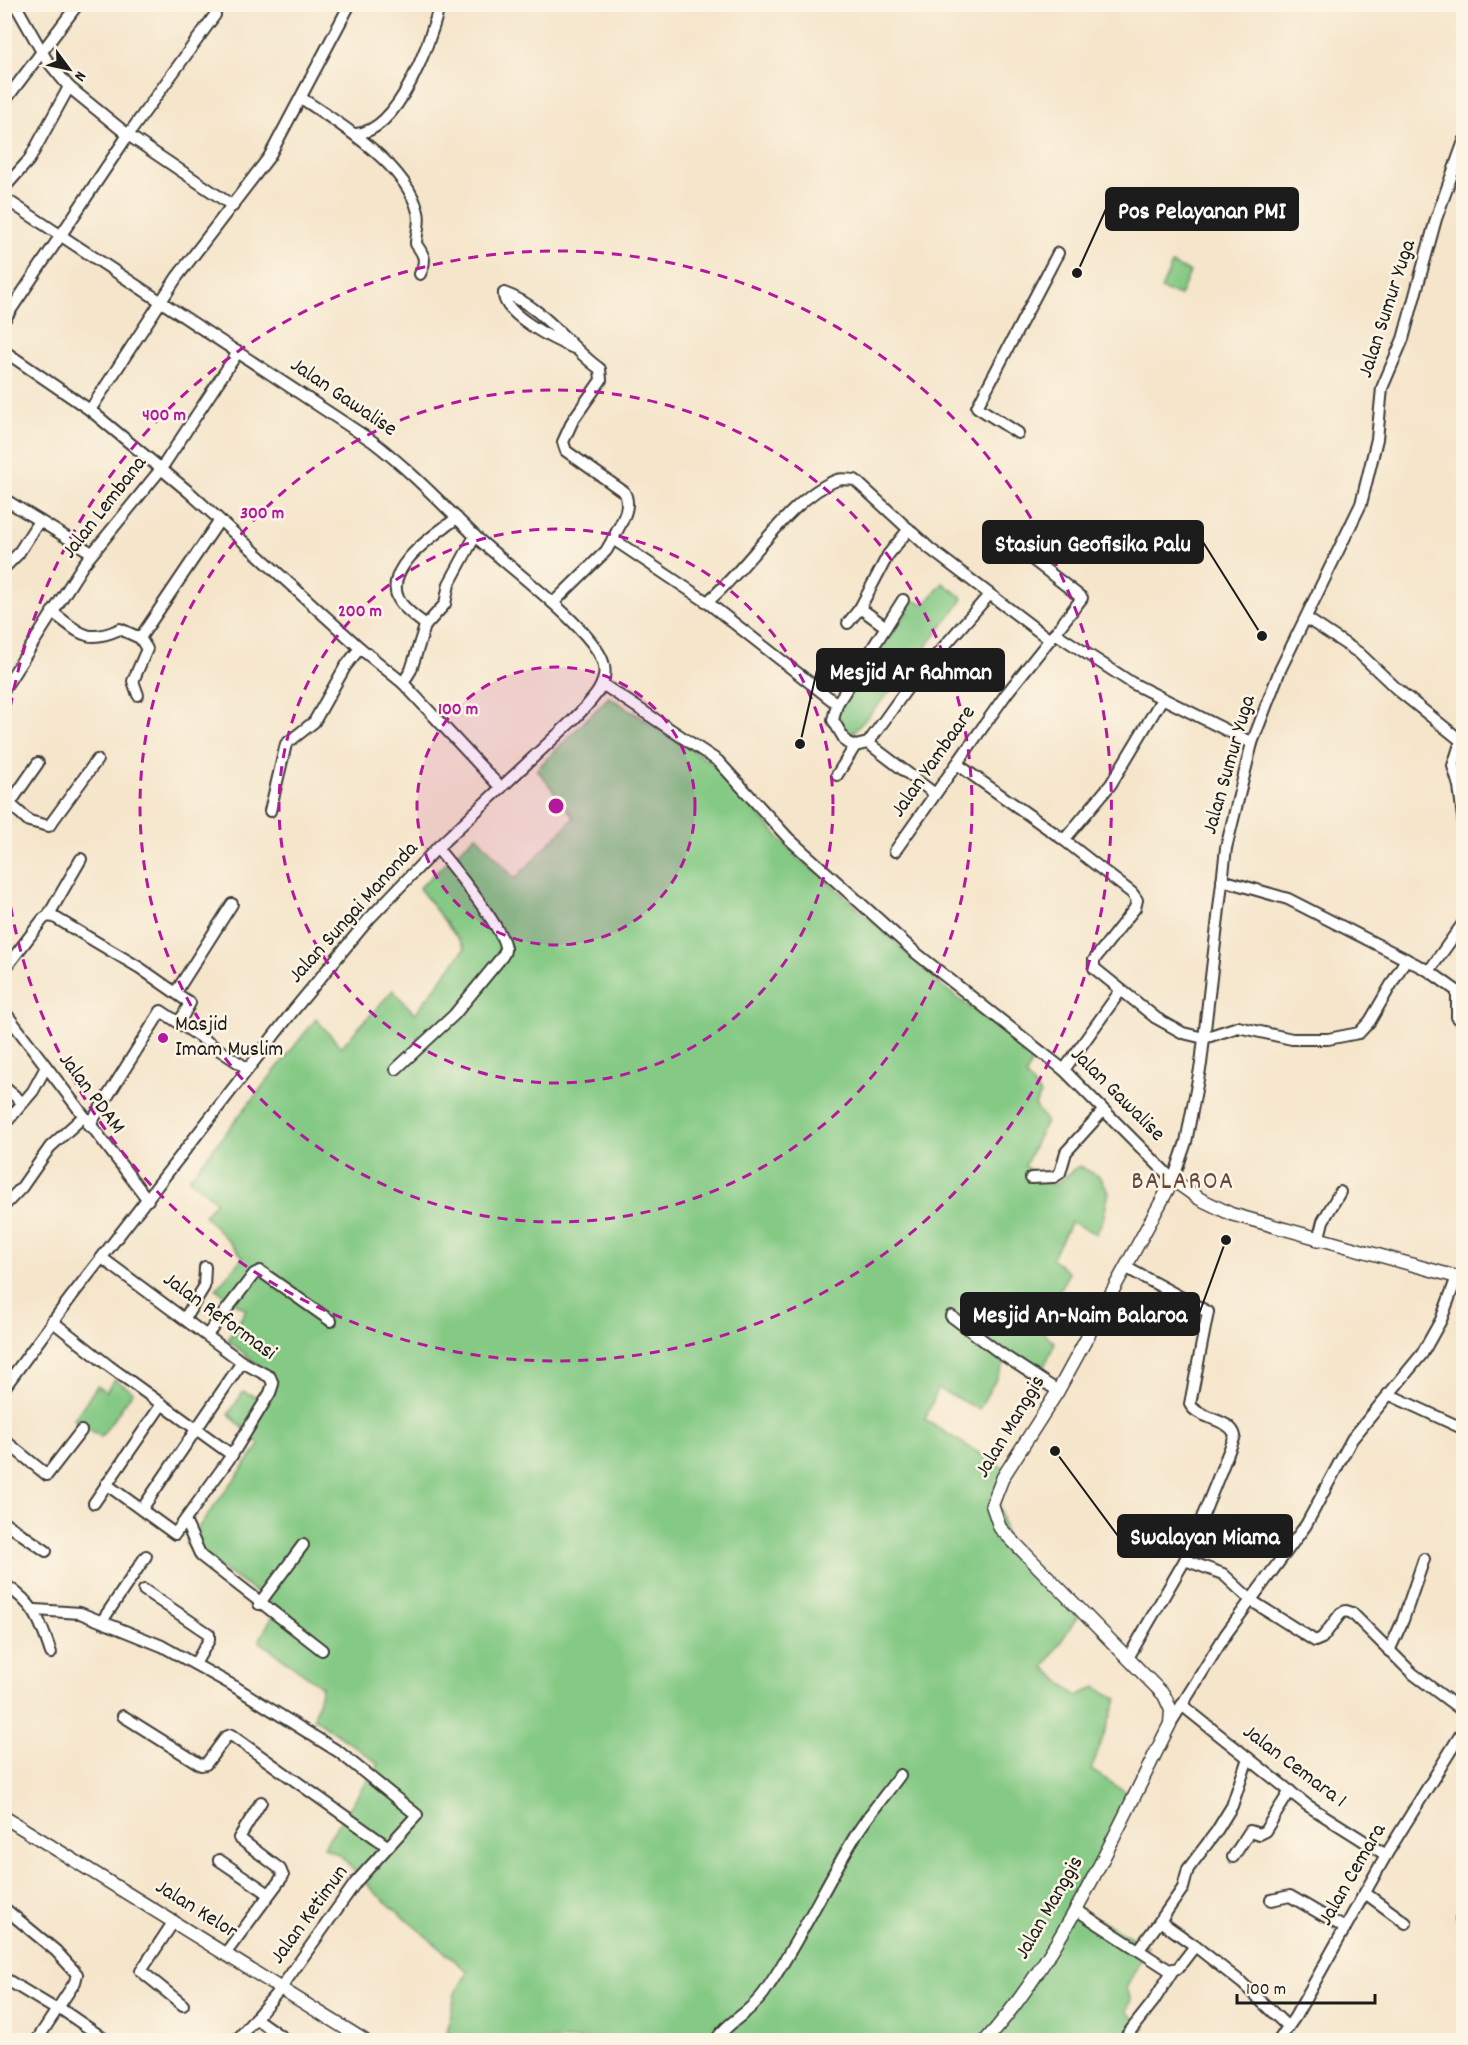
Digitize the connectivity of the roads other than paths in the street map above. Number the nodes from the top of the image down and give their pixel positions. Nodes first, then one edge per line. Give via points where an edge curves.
1 (15, 4) edge
2 (78, 4) edge
3 (350, 4) edge
4 (440, 4) edge
5 (215, 15) dead end
6 (41, 51) junction
7 (69, 87) junction
8 (301, 98) junction
9 (4, 102) edge
10 (356, 134) junction
11 (128, 135) junction
12 (1464, 141) edge
13 (4, 188) edge
14 (4, 198) edge
15 (233, 207) junction
16 (61, 235) junction
17 (1058, 253) dead end
18 (420, 273) dead end
19 (161, 300) junction
20 (4, 320) edge
21 (574, 348) junction
22 (4, 351) edge
23 (238, 352) junction
24 (90, 410) junction
25 (1018, 433) dead end
26 (161, 469) junction
27 (4, 499) edge
28 (457, 518) junction
29 (39, 521) junction
30 (219, 521) junction
31 (909, 529) junction
32 (475, 536) junction
33 (613, 539) junction
34 (1019, 549) dead end
35 (92, 553) junction
36 (4, 568) edge
37 (989, 595) junction
38 (903, 600) dead end
39 (707, 602) junction
40 (553, 603) junction
41 (860, 608) junction
42 (52, 612) junction
43 (1306, 618) junction
44 (848, 623) dead end
45 (426, 625) junction
46 (886, 627) junction
47 (1053, 636) junction
48 (140, 638) junction
49 (360, 648) junction
50 (403, 683) junction
51 (602, 684) junction
52 (4, 688) edge
53 (138, 695) dead end
54 (1162, 699) junction
55 (837, 704) junction
56 (1252, 742) junction
57 (1462, 742) edge
58 (868, 743) junction
59 (855, 746) junction
60 (97, 760) dead end
61 (38, 763) dead end
62 (957, 764) junction
63 (837, 775) dead end
64 (501, 788) junction
65 (935, 794) junction
66 (7, 808) edge
67 (270, 811) dead end
68 (1464, 825) edge
69 (1064, 840) junction
70 (437, 848) junction
71 (895, 851) dead end
72 (81, 859) dead end
73 (1222, 880) junction
74 (232, 904) dead end
75 (48, 916) junction
76 (1464, 922) edge
77 (1406, 959) junction
78 (4, 970) edge
79 (1429, 971) junction
80 (1121, 990) junction
81 (176, 992) junction
82 (4, 1011) edge
83 (179, 1023) junction
84 (1464, 1023) edge
85 (1204, 1038) junction
86 (46, 1067) junction
87 (248, 1069) junction
88 (396, 1069) dead end
89 (1064, 1070) junction
90 (4, 1087) edge
91 (22, 1102) junction
92 (1103, 1111) junction
93 (86, 1121) junction
94 (4, 1125) edge
95 (1031, 1178) dead end
96 (1173, 1180) junction
97 (1340, 1192) dead end
98 (148, 1200) junction
99 (4, 1206) edge
100 (1318, 1240) junction
101 (102, 1258) junction
102 (205, 1268) dead end
103 (1127, 1268) junction
104 (1460, 1278) edge
105 (951, 1316) dead end
106 (185, 1318) junction
107 (52, 1321) junction
108 (332, 1322) dead end
109 (207, 1335) junction
110 (242, 1362) junction
111 (4, 1388) edge
112 (1058, 1391) junction
113 (1388, 1394) junction
114 (162, 1404) junction
115 (1464, 1429) edge
116 (198, 1430) junction
117 (81, 1431) dead end
118 (4, 1440) edge
119 (232, 1455) junction
120 (106, 1484) junction
121 (94, 1503) dead end
122 (142, 1509) junction
123 (185, 1521) junction
124 (4, 1522) edge
125 (303, 1545) dead end
126 (46, 1551) dead end
127 (146, 1556) dead end
128 (1424, 1559) dead end
129 (1185, 1560) junction
130 (4, 1584) edge
131 (144, 1590) dead end
132 (1252, 1600) junction
133 (260, 1604) junction
134 (36, 1610) junction
135 (102, 1621) junction
136 (322, 1650) dead end
137 (1389, 1651) junction
138 (51, 1653) dead end
139 (1128, 1658) junction
140 (195, 1664) junction
141 (1182, 1706) junction
142 (1464, 1712) edge
143 (123, 1716) dead end
144 (1170, 1724) junction
145 (1464, 1730) edge
146 (1248, 1758) junction
147 (900, 1775) dead end
148 (1290, 1791) junction
149 (261, 1802) dead end
150 (4, 1817) edge
151 (387, 1846) junction
152 (1386, 1855) junction
153 (1233, 1857) dead end
154 (219, 1860) dead end
155 (1365, 1893) junction
156 (269, 1894) junction
157 (1271, 1900) dead end
158 (4, 1908) edge
159 (1075, 1909) junction
160 (174, 1922) junction
161 (1160, 1922) junction
162 (1406, 1923) dead end
163 (1345, 1928) junction
164 (1195, 1946) junction
165 (1140, 1948) junction
166 (225, 1954) junction
167 (1173, 1970) junction
168 (4, 1978) edge
169 (281, 1988) junction
170 (183, 2005) dead end
171 (58, 2009) junction
172 (255, 2018) junction
173 (1288, 2027) junction
174 (37, 2040) edge
175 (106, 2040) edge
176 (237, 2040) edge
177 (286, 2040) edge
178 (364, 2040) edge
179 (716, 2040) edge
180 (986, 2040) edge
181 (1123, 2040) edge
182 (1279, 2040) edge

1 - 6 street
2 - 6 street
3 - 8 street
4 - 10 street via 415,76 375,129
5 - 11 street
6 - 7 street
6 - 9 street
7 - 11 street
7 - 13 street via 29,160
8 - 10 street
8 - 15 street via 269,157
10 - 18 street via 399,175 418,210 416,244 425,265
11 - 15 street
11 - 16 street
12 - 43 street, Jalan Sumur Yuga via 1403,339 1382,388 1377,439 1361,504
14 - 16 street, Jalan Gawalise
15 - 19 street
16 - 19 street, Jalan Gawalise
16 - 20 street
17 - 25 street via 977,406
19 - 23 street, Jalan Gawalise
19 - 24 street
21 - 21 street via 554,340 514,312 504,293 555,326
21 - 33 street via 600,369 601,380 563,442 566,451 624,492 628,499
22 - 24 street
23 - 26 street, Jalan Lembana
23 - 28 street, Jalan Gawalise via 384,450
24 - 26 street
26 - 30 street
26 - 35 street, Jalan Lembana
27 - 29 street
28 - 32 street, Jalan Gawalise
28 - 45 street via 405,561 396,588 400,602
29 - 35 street
29 - 36 street
30 - 48 street
30 - 49 street
31 - 37 street
31 - 39 street via 855,480 838,479 811,495 726,587
31 - 41 street via 888,555
32 - 40 street, Jalan Gawalise
32 - 45 street via 449,584 444,606
33 - 39 street
33 - 40 street via 606,551
34 - 47 street, Jalan Yambaare via 1082,598
35 - 42 street, Jalan Lembana
37 - 47 street
37 - 58 street via 906,690
38 - 46 street
39 - 55 street
40 - 51 street, Jalan Gawalise via 603,661
41 - 44 street
41 - 46 street
42 - 48 street via 94,638 120,628
42 - 52 street, Jalan Lembana
43 - 56 street, Jalan Sumur Yuga via 1280,670
43 - 57 street via 1359,653
45 - 50 street
46 - 55 street
47 - 54 street
47 - 62 street, Jalan Yambaare
48 - 53 street via 147,649 134,681
49 - 50 street
49 - 67 street via 310,727 286,744
50 - 64 street
51 - 64 street, Jalan Sungai Manonda via 573,720
51 - 89 street, Jalan Gawalise via 718,761 789,839 916,953
54 - 56 street
54 - 69 street via 1111,784
55 - 59 street via 833,720 846,742
56 - 73 street, Jalan Sumur Yuga
57 - 68 street via 1453,766
58 - 59 street
58 - 65 street
59 - 63 street
60 - 66 street via 49,826 29,821
61 - 66 street
62 - 65 street, Jalan Yambaare
62 - 69 street
64 - 70 street, Jalan Sungai Manonda
65 - 71 street, Jalan Yambaare
69 - 80 street via 1137,900 1136,908 1094,962 1096,970
70 - 87 street, Jalan Sungai Manonda via 369,918
70 - 88 street via 476,897 505,949 454,1015
72 - 75 street
73 - 77 street via 1288,899
73 - 85 street, Jalan Sumur Yuga
74 - 81 street
75 - 78 street
75 - 81 street
76 - 79 street
77 - 79 street
77 - 85 street via 1359,1033 1328,1039 1292,1039 1238,1027
79 - 84 street via 1456,991 1457,1017
80 - 85 street via 1170,1028
80 - 89 street
81 - 83 street via 190,1004
82 - 86 street, Jalan PDAM
83 - 87 street
83 - 93 street via 162,1011 157,1013
85 - 96 street, Jalan Sumur Yuga via 1192,1113
86 - 91 street
86 - 93 street, Jalan PDAM
87 - 98 street, Jalan Sungai Manonda
89 - 92 street, Jalan Gawalise
90 - 91 street
91 - 94 street
92 - 95 street via 1066,1152 1060,1173
92 - 96 street, Jalan Gawalise
93 - 98 street, Jalan PDAM
93 - 99 street via 50,1148
96 - 100 street, Jalan Gawalise via 1221,1210
96 - 103 street, Jalan Manggis
97 - 100 street via 1323,1221
98 - 101 street, Jalan Sungai Manonda
100 - 104 street, Jalan Gawalise
101 - 106 street, Jalan Reformasi
101 - 107 street, Jalan Sungai Manonda
102 - 106 street via 204,1287
103 - 112 street, Jalan Manggis
103 - 129 street via 1208,1312 1190,1404 1235,1433
104 - 113 street, Jalan Manggis via 1433,1335
105 - 112 street
106 - 109 street, Jalan Reformasi
107 - 111 street, Jalan Sungai Manonda
107 - 114 street
108 - 109 street via 260,1271
109 - 110 street, Jalan Reformasi
110 - 116 street
110 - 119 street, Jalan Reformasi via 270,1377 273,1387
112 - 139 street, Jalan Manggis via 1003,1477 992,1505 994,1516 1012,1541
113 - 115 street
113 - 132 street, Jalan Manggis via 1352,1439 1306,1525
114 - 116 street
114 - 120 street
116 - 119 street
116 - 122 street
117 - 118 street via 47,1475
119 - 123 street, Jalan Reformasi
120 - 121 street
120 - 122 street
122 - 123 street via 175,1534
123 - 133 street via 201,1556
124 - 126 street
125 - 133 street
127 - 135 street
128 - 137 street
129 - 132 street via 1223,1574
129 - 139 street
130 - 134 street
131 - 140 street via 209,1634
132 - 137 street via 1315,1641 1346,1611 1352,1613
132 - 141 street, Jalan Manggis
133 - 136 street
134 - 135 street via 69,1611
134 - 138 street
135 - 140 street
137 - 142 street
139 - 144 street, Jalan Manggis via 1169,1702
140 - 151 street, Jalan Ketimun via 339,1752 417,1815
141 - 144 street, Jalan Manggis
141 - 146 street, Jalan Cemara 1
143 - 151 street via 201,1765 231,1735
144 - 159 street, Jalan Manggis
145 - 152 street, Jalan Cemara
146 - 148 street, Jalan Cemara 1
146 - 161 street via 1232,1806 1188,1869 1183,1888
147 - 179 street via 855,1836 764,1992
148 - 152 street, Jalan Cemara 1
148 - 153 street via 1265,1831 1250,1831
149 - 156 street via 239,1838 283,1872
150 - 160 street, Jalan Kelor
151 - 169 street, Jalan Ketimun via 356,1882
152 - 155 street, Jalan Cemara
154 - 156 street
155 - 162 street
155 - 163 street, Jalan Cemara
156 - 166 street
157 - 163 street via 1290,1896
158 - 171 street via 76,1971 76,1980
159 - 165 street
159 - 180 street, Jalan Manggis via 1024,1994
160 - 166 street, Jalan Kelor
160 - 170 street via 141,1971
161 - 164 street
161 - 165 street
163 - 173 street, Jalan Cemara
164 - 167 street
164 - 173 street
165 - 167 street
166 - 169 street, Jalan Kelor
167 - 181 street via 1154,2002
168 - 171 street
169 - 172 street, Jalan Ketimun
169 - 178 street, Jalan Kelor
171 - 174 street
171 - 175 street
172 - 176 street, Jalan Ketimun
172 - 177 street
173 - 182 street, Jalan Cemara

